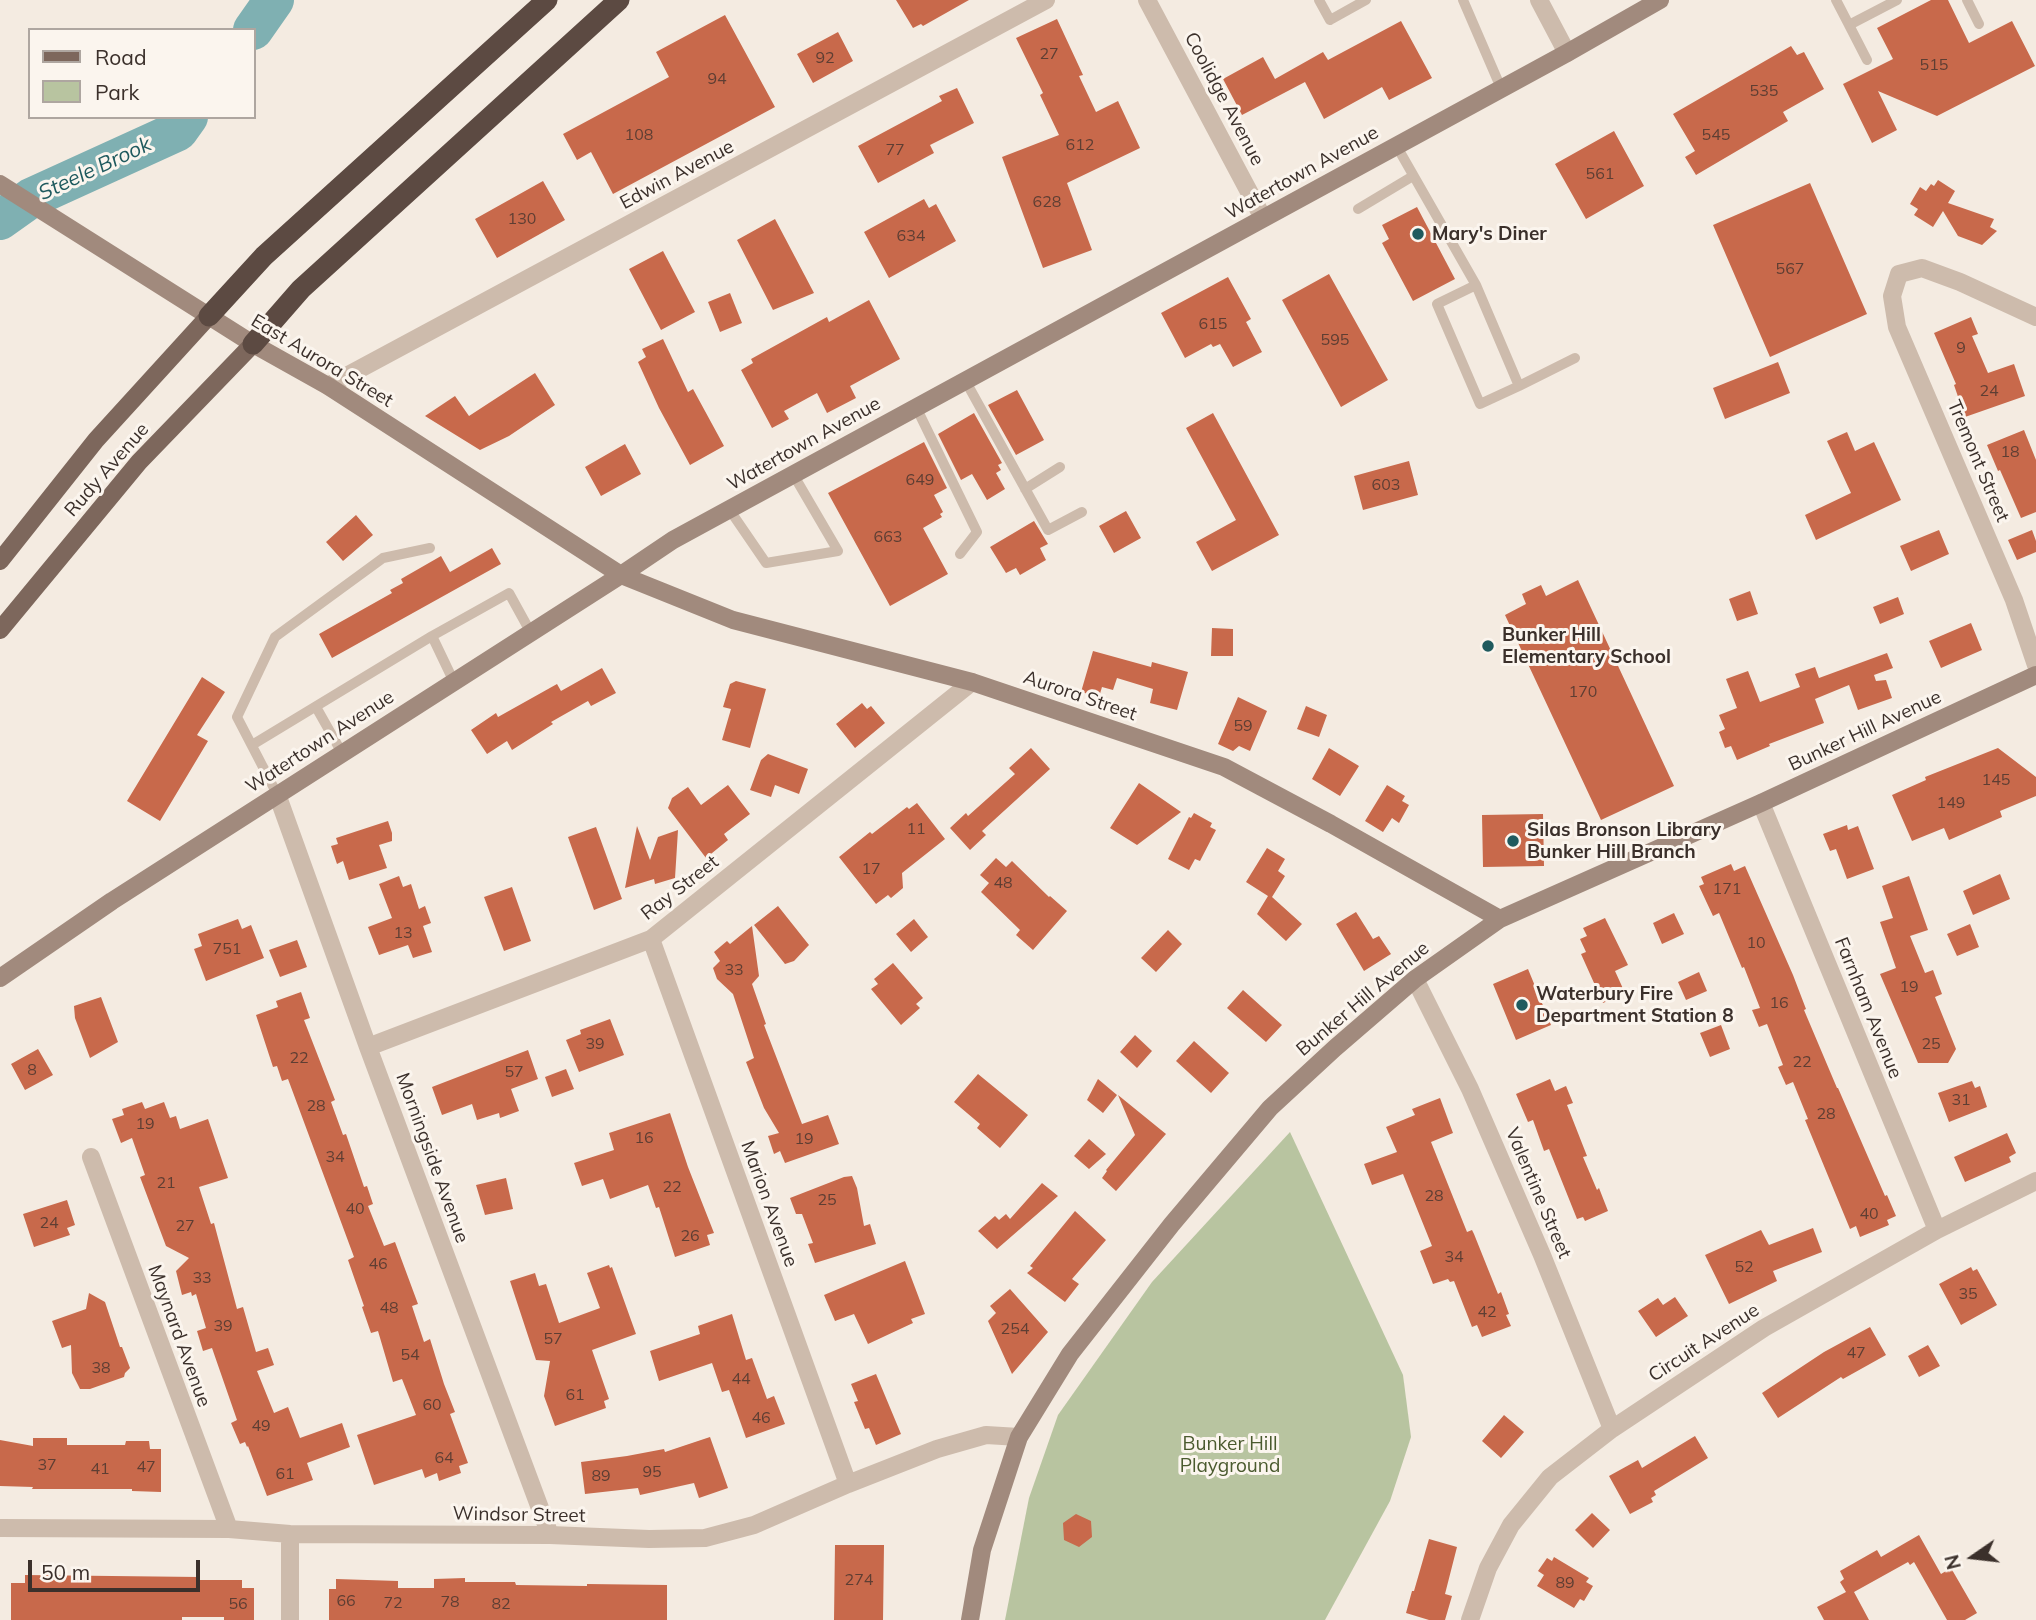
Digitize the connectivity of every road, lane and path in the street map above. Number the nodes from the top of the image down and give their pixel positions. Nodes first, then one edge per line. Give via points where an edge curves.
1 (547, 0) edge
2 (619, 0) edge
3 (1046, 0) edge
4 (1147, 0) edge
5 (1319, 0) edge
6 (1366, 0) edge
7 (1463, 0) edge
8 (1539, 0) edge
9 (1660, 0) edge
10 (1836, 0) edge
11 (1897, 0) edge
12 (1967, 0) edge
13 (1979, 24) dead end
14 (1849, 25) junction
15 (1567, 53) junction
16 (1867, 60) dead end
17 (1501, 88) junction
18 (1396, 145) junction
19 (1413, 176) junction
20 (0, 184) edge
21 (1358, 209) dead end
22 (1263, 218) junction
23 (1476, 285) junction
24 (209, 316) junction
25 (2036, 317) edge
26 (253, 344) junction
27 (1575, 358) dead end
28 (965, 380) junction
29 (328, 386) junction
30 (1519, 386) junction
31 (916, 407) junction
32 (1060, 467) dead end
33 (793, 474) junction
34 (1025, 489) junction
35 (729, 509) junction
36 (1082, 512) dead end
37 (430, 548) dead end
38 (960, 554) dead end
39 (0, 561) edge
40 (621, 575) junction
41 (0, 630) edge
42 (531, 633) junction
43 (432, 636) junction
44 (2036, 664) edge
45 (2036, 675) edge
46 (454, 682) junction
47 (972, 682) junction
48 (316, 707) junction
49 (252, 745) junction
50 (342, 753) junction
51 (277, 794) junction
52 (1761, 803) junction
53 (1500, 919) junction
54 (651, 939) junction
55 (0, 978) edge
56 (1415, 979) junction
57 (368, 1047) junction
58 (91, 1157) dead end
59 (2036, 1181) edge
60 (1937, 1230) junction
61 (1612, 1429) junction
62 (1019, 1437) junction
63 (848, 1484) junction
64 (0, 1528) edge
65 (229, 1530) junction
66 (290, 1534) junction
67 (550, 1535) junction
68 (290, 1620) edge
69 (971, 1620) edge
70 (1470, 1620) edge

1 - 24 highway via 264,256
2 - 26 highway via 301,289
3 - 29 street, Edwin Avenue
4 - 22 street, Coolidge Avenue
5 - 6 lane via 1330,20
7 - 17 lane
8 - 15 street
9 - 15 main road, Watertown Avenue
10 - 14 lane
11 - 14 lane
12 - 13 lane
14 - 16 lane
15 - 17 main road, Watertown Avenue
17 - 18 main road, Watertown Avenue
18 - 19 lane
18 - 22 main road, Watertown Avenue
19 - 21 lane
19 - 23 lane
20 - 24 main road, East Aurora Street
22 - 28 main road, Watertown Avenue
23 - 30 lane
23 - 30 lane via 1437,304 1479,404
24 - 26 main road, East Aurora Street
24 - 39 main road, Rudy Avenue via 96,440
25 - 44 street, Tremont Street via 1922,268 1899,274 1892,296 1897,327 2014,600
26 - 29 main road, East Aurora Street
26 - 41 main road, Rudy Avenue via 139,462
27 - 30 lane
28 - 31 main road, Watertown Avenue
28 - 34 lane
29 - 40 main road, East Aurora Street
31 - 33 main road, Watertown Avenue
31 - 38 lane via 977,532
32 - 34 lane
33 - 35 main road, Watertown Avenue
33 - 35 lane via 838,551 766,563
34 - 36 lane via 1048,530
35 - 40 main road, Watertown Avenue
37 - 49 lane via 383,558 275,637 237,717
40 - 42 main road, Watertown Avenue
40 - 47 main road, Aurora Street via 733,620
42 - 43 lane via 509,593
42 - 46 main road, Watertown Avenue
43 - 46 lane
43 - 48 lane
45 - 52 main road, Bunker Hill Avenue
46 - 50 main road, Watertown Avenue
47 - 53 main road, Aurora Street via 1224,767
47 - 54 street, Ray Street
48 - 49 lane
48 - 50 lane
49 - 51 lane
50 - 51 main road, Watertown Avenue
51 - 55 main road, Watertown Avenue
51 - 57 street, Morningside Avenue
52 - 53 main road, Bunker Hill Avenue
52 - 60 street, Farnham Avenue
53 - 56 main road, Bunker Hill Avenue
54 - 57 street, Ray Street
54 - 63 street, Marion Avenue
56 - 61 street, Valentine Street via 1470,1089
56 - 62 main road, Bunker Hill Avenue via 1270,1108 1070,1354
57 - 67 street, Morningside Avenue
58 - 65 street, Maynard Avenue
59 - 60 street, Circuit Avenue
60 - 61 street, Circuit Avenue via 1764,1328
61 - 70 street, Circuit Avenue via 1550,1477 1511,1525 1488,1568
62 - 63 street, Windsor Street via 986,1435 937,1448
62 - 69 main road, Bunker Hill Avenue via 982,1550
63 - 67 street, Windsor Street via 754,1525 705,1538
64 - 65 street, Windsor Street
65 - 66 street, Windsor Street
66 - 67 street, Windsor Street
66 - 68 street

